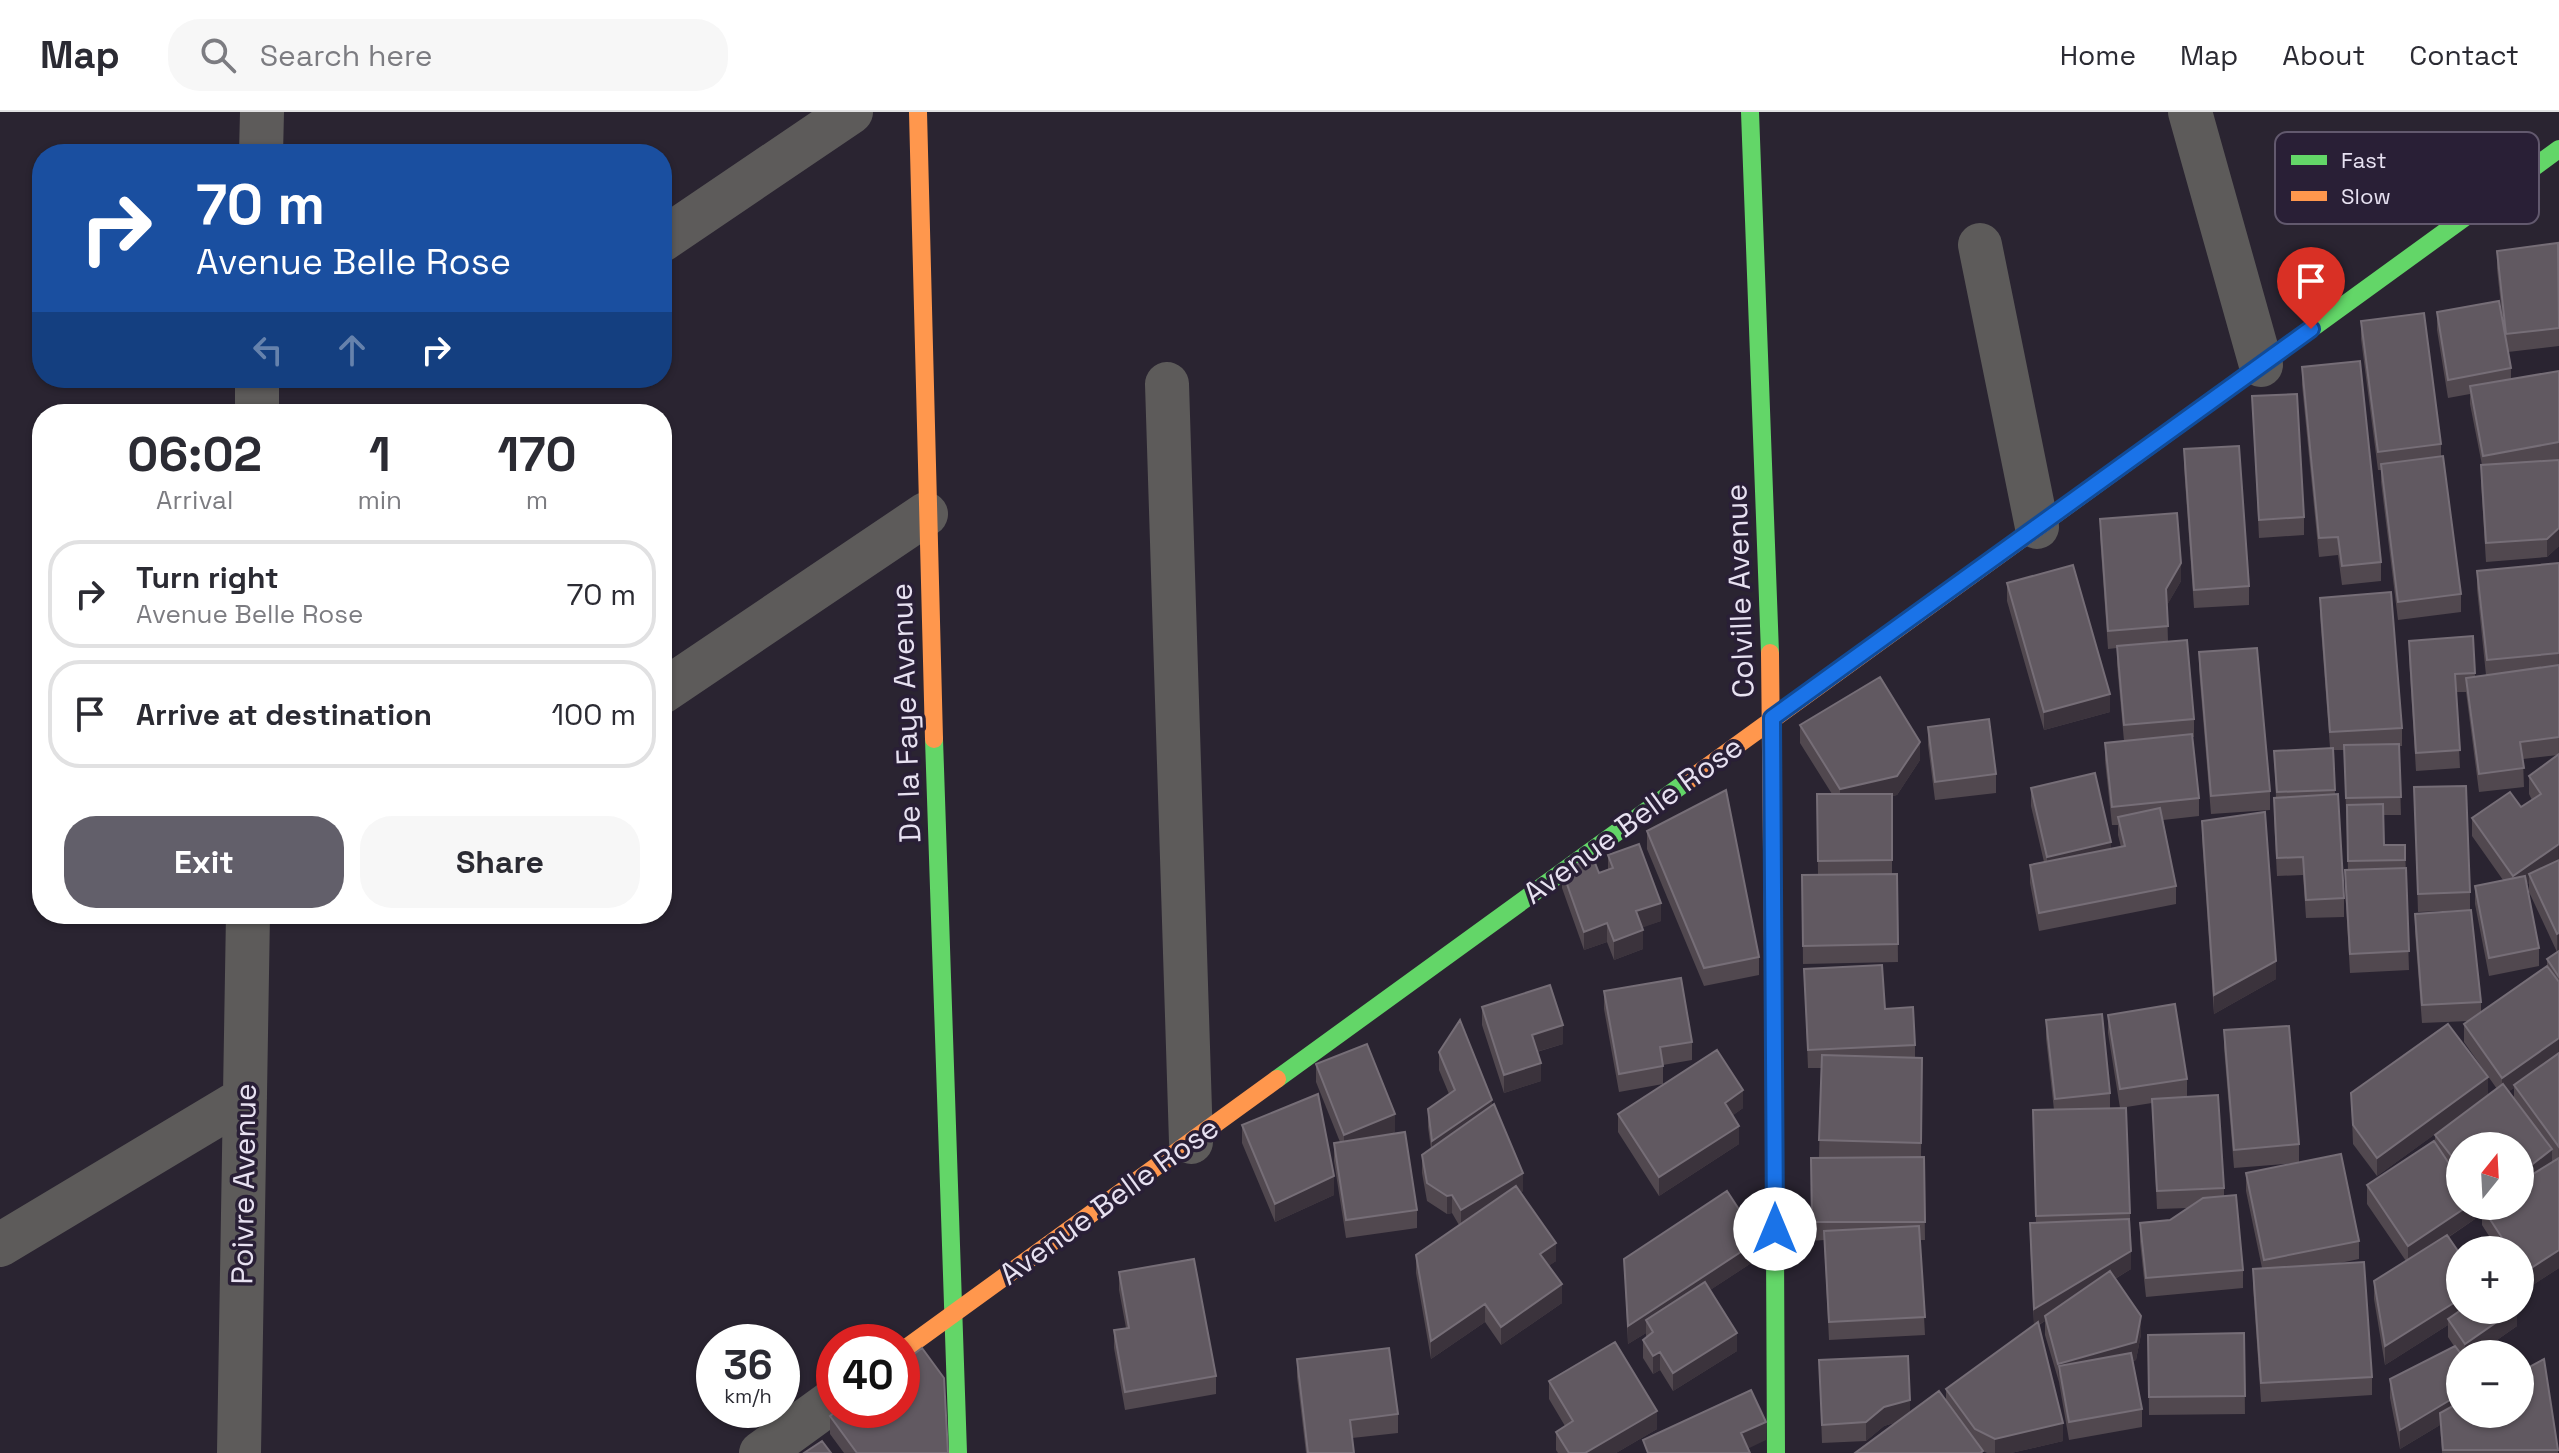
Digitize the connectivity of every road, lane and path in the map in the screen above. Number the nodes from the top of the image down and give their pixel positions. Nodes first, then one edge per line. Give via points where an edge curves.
1 (262, 112) edge
2 (851, 112) edge
3 (1750, 112) edge
4 (2190, 112) edge
5 (919, 113) edge
6 (261, 144) edge
7 (2559, 149) edge
8 (2539, 163) edge
9 (2456, 224) edge
10 (672, 233) edge
11 (1980, 245) dead end
12 (2261, 365) junction
13 (1167, 384) dead end
14 (926, 514) junction
15 (2037, 527) junction
16 (672, 685) edge
17 (1772, 718) junction
18 (248, 924) edge
19 (245, 1098) junction
20 (1191, 1142) junction
21 (0, 1245) edge
22 (956, 1313) junction
23 (920, 1338) edge
24 (816, 1413) edge
25 (239, 1453) edge
26 (761, 1453) edge
27 (958, 1453) edge
28 (1776, 1453) edge

1 - 6 street
2 - 10 street
3 - 17 street, Colville Avenue
4 - 12 street
5 - 14 street, De la Faye Avenue
7 - 8 street, Avenue Belle Rose
9 - 12 street, Avenue Belle Rose
11 - 15 street
12 - 15 street, Avenue Belle Rose
13 - 20 street
14 - 16 street
14 - 22 street, De la Faye Avenue
15 - 17 street, Avenue Belle Rose
17 - 20 street, Avenue Belle Rose
17 - 28 street, Colville Avenue
18 - 19 street, Poivre Avenue
19 - 21 street
19 - 25 street, Poivre Avenue
20 - 22 street, Avenue Belle Rose
22 - 23 street, Avenue Belle Rose
22 - 27 street, De la Faye Avenue
24 - 26 street

